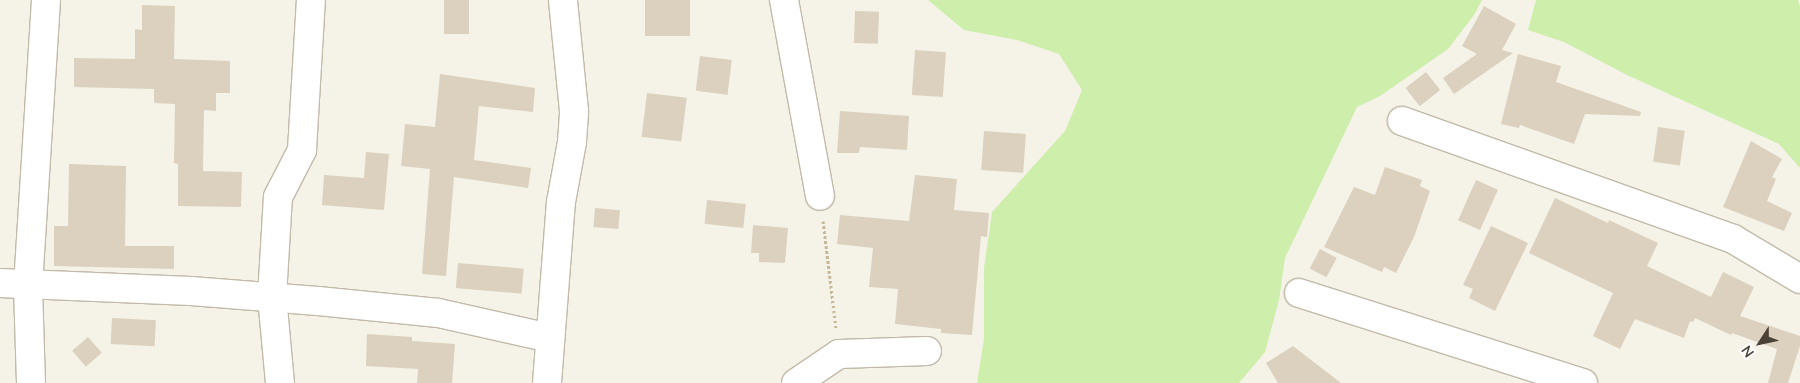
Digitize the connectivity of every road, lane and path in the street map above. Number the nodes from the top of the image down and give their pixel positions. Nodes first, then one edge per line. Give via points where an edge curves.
1 (46, 0) edge
2 (310, 0) edge
3 (563, 0) edge
4 (784, 0) edge
5 (1402, 121) dead end
6 (820, 196) joint
7 (1800, 279) edge
8 (0, 283) edge
9 (28, 286) junction
10 (1299, 293) dead end
11 (272, 297) junction
12 (550, 338) junction
13 (927, 351) dead end
14 (839, 354) junction
15 (31, 383) edge
16 (280, 383) edge
17 (547, 383) edge
18 (796, 383) edge
19 (1583, 383) edge

1 - 9 street
2 - 11 street via 302,150 278,197
3 - 12 street via 574,111 561,202
4 - 6 street
5 - 7 street via 1733,239
6 - 14 path
8 - 9 street
9 - 11 street
9 - 15 street
10 - 19 street
11 - 12 street via 438,313
11 - 16 street
12 - 17 street
13 - 14 street
14 - 18 street

